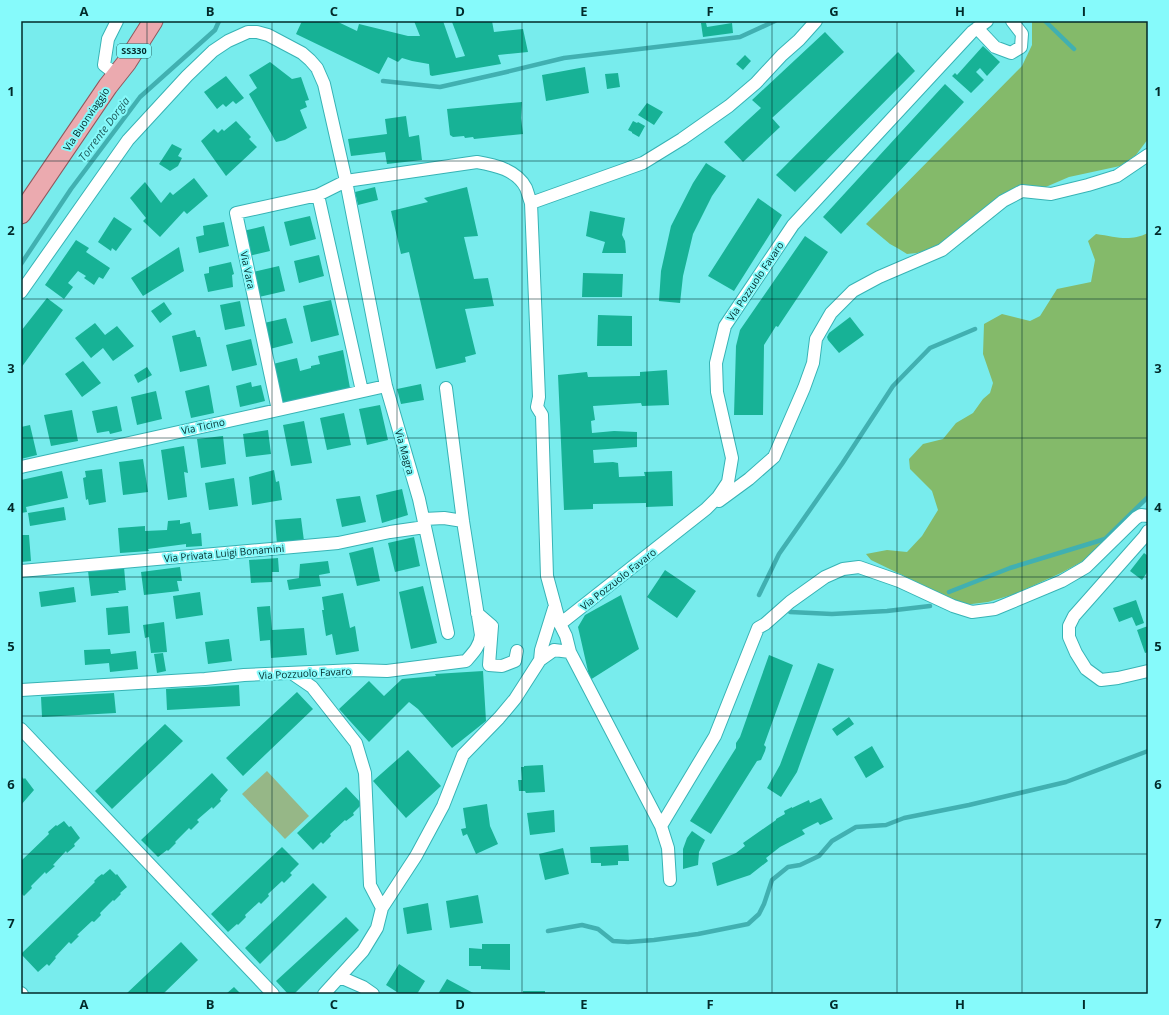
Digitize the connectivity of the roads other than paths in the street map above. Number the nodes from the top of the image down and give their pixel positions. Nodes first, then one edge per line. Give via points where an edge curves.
1 (117, 21) edge
2 (816, 21) edge
3 (1012, 21) edge
4 (155, 22) edge
5 (982, 25) edge
6 (117, 75) junction
7 (1148, 155) edge
8 (346, 180) junction
9 (318, 195) junction
10 (531, 203) junction
11 (21, 214) edge
12 (21, 292) edge
13 (386, 386) junction
14 (446, 388) dead end
15 (362, 391) junction
16 (278, 410) junction
17 (21, 466) edge
18 (706, 509) junction
19 (1148, 516) edge
20 (463, 521) junction
21 (424, 523) junction
22 (1148, 531) edge
23 (21, 570) edge
24 (555, 605) junction
25 (476, 613) junction
26 (560, 624) junction
27 (448, 633) dead end
28 (517, 651) dead end
29 (570, 652) junction
30 (540, 660) junction
31 (1148, 671) edge
32 (292, 674) junction
33 (21, 690) edge
34 (21, 729) edge
35 (661, 826) junction
36 (670, 880) dead end
37 (382, 908) junction
38 (340, 977) junction
39 (274, 994) edge
40 (324, 994) edge
41 (373, 994) edge

1 - 6 street via 108,39 104,66
2 - 10 street via 756,83 729,106 682,139 643,163
3 - 5 street, Via Pozzuolo Favaro via 1022,34 1021,47 1011,53 995,47
4 - 6 main road, Via Buonviaggio / SS330
5 - 18 street, Via Pozzuolo Favaro via 793,224 725,326 716,363 717,392 732,458 728,482
6 - 11 main road, Via Buonviaggio / SS330
7 - 18 street via 1118,176 1088,185 1051,194 1022,191 1003,201 942,250 879,276 853,291 831,313 816,339 813,363 774,457 750,479
8 - 9 street, Via Vara
8 - 10 street via 477,162 496,165 510,172 525,187
8 - 12 street via 319,72 302,53 268,35 248,32 213,51 128,140
8 - 13 street
9 - 15 street
9 - 16 street, Via Vara via 236,212
10 - 24 street via 539,397 537,407 542,415 547,576
13 - 15 street, Via Ticino
13 - 21 street, Via Magra
14 - 20 street, Via Pozzuolo Favaro
15 - 16 street, Via Ticino
16 - 17 street, Via Ticino
18 - 26 street, Via Pozzuolo Favaro
19 - 35 street via 1141,515 1136,518 1086,567 1062,581 995,609 972,612 859,567 843,569 825,576 758,628 715,736
20 - 21 street via 444,518
20 - 25 street, Via Pozzuolo Favaro
21 - 23 street, Via Privata Luigi Bonamini via 338,543
21 - 27 street, Via Magra
22 - 31 street via 1074,616 1069,626 1069,637 1076,653 1086,669 1101,680
24 - 26 street
24 - 30 street
25 - 28 street via 492,626 490,665 502,666 515,661
25 - 32 street, Via Pozzuolo Favaro via 481,641 466,662 387,671
26 - 29 street
29 - 30 street via 554,650
29 - 35 street
30 - 37 street via 515,699 463,755 443,806 416,856
32 - 33 street, Via Pozzuolo Favaro
32 - 37 street via 312,687 356,743 365,773 370,885
34 - 39 street
35 - 36 street via 668,848
37 - 38 street via 377,928 363,951
38 - 40 street
38 - 41 street

